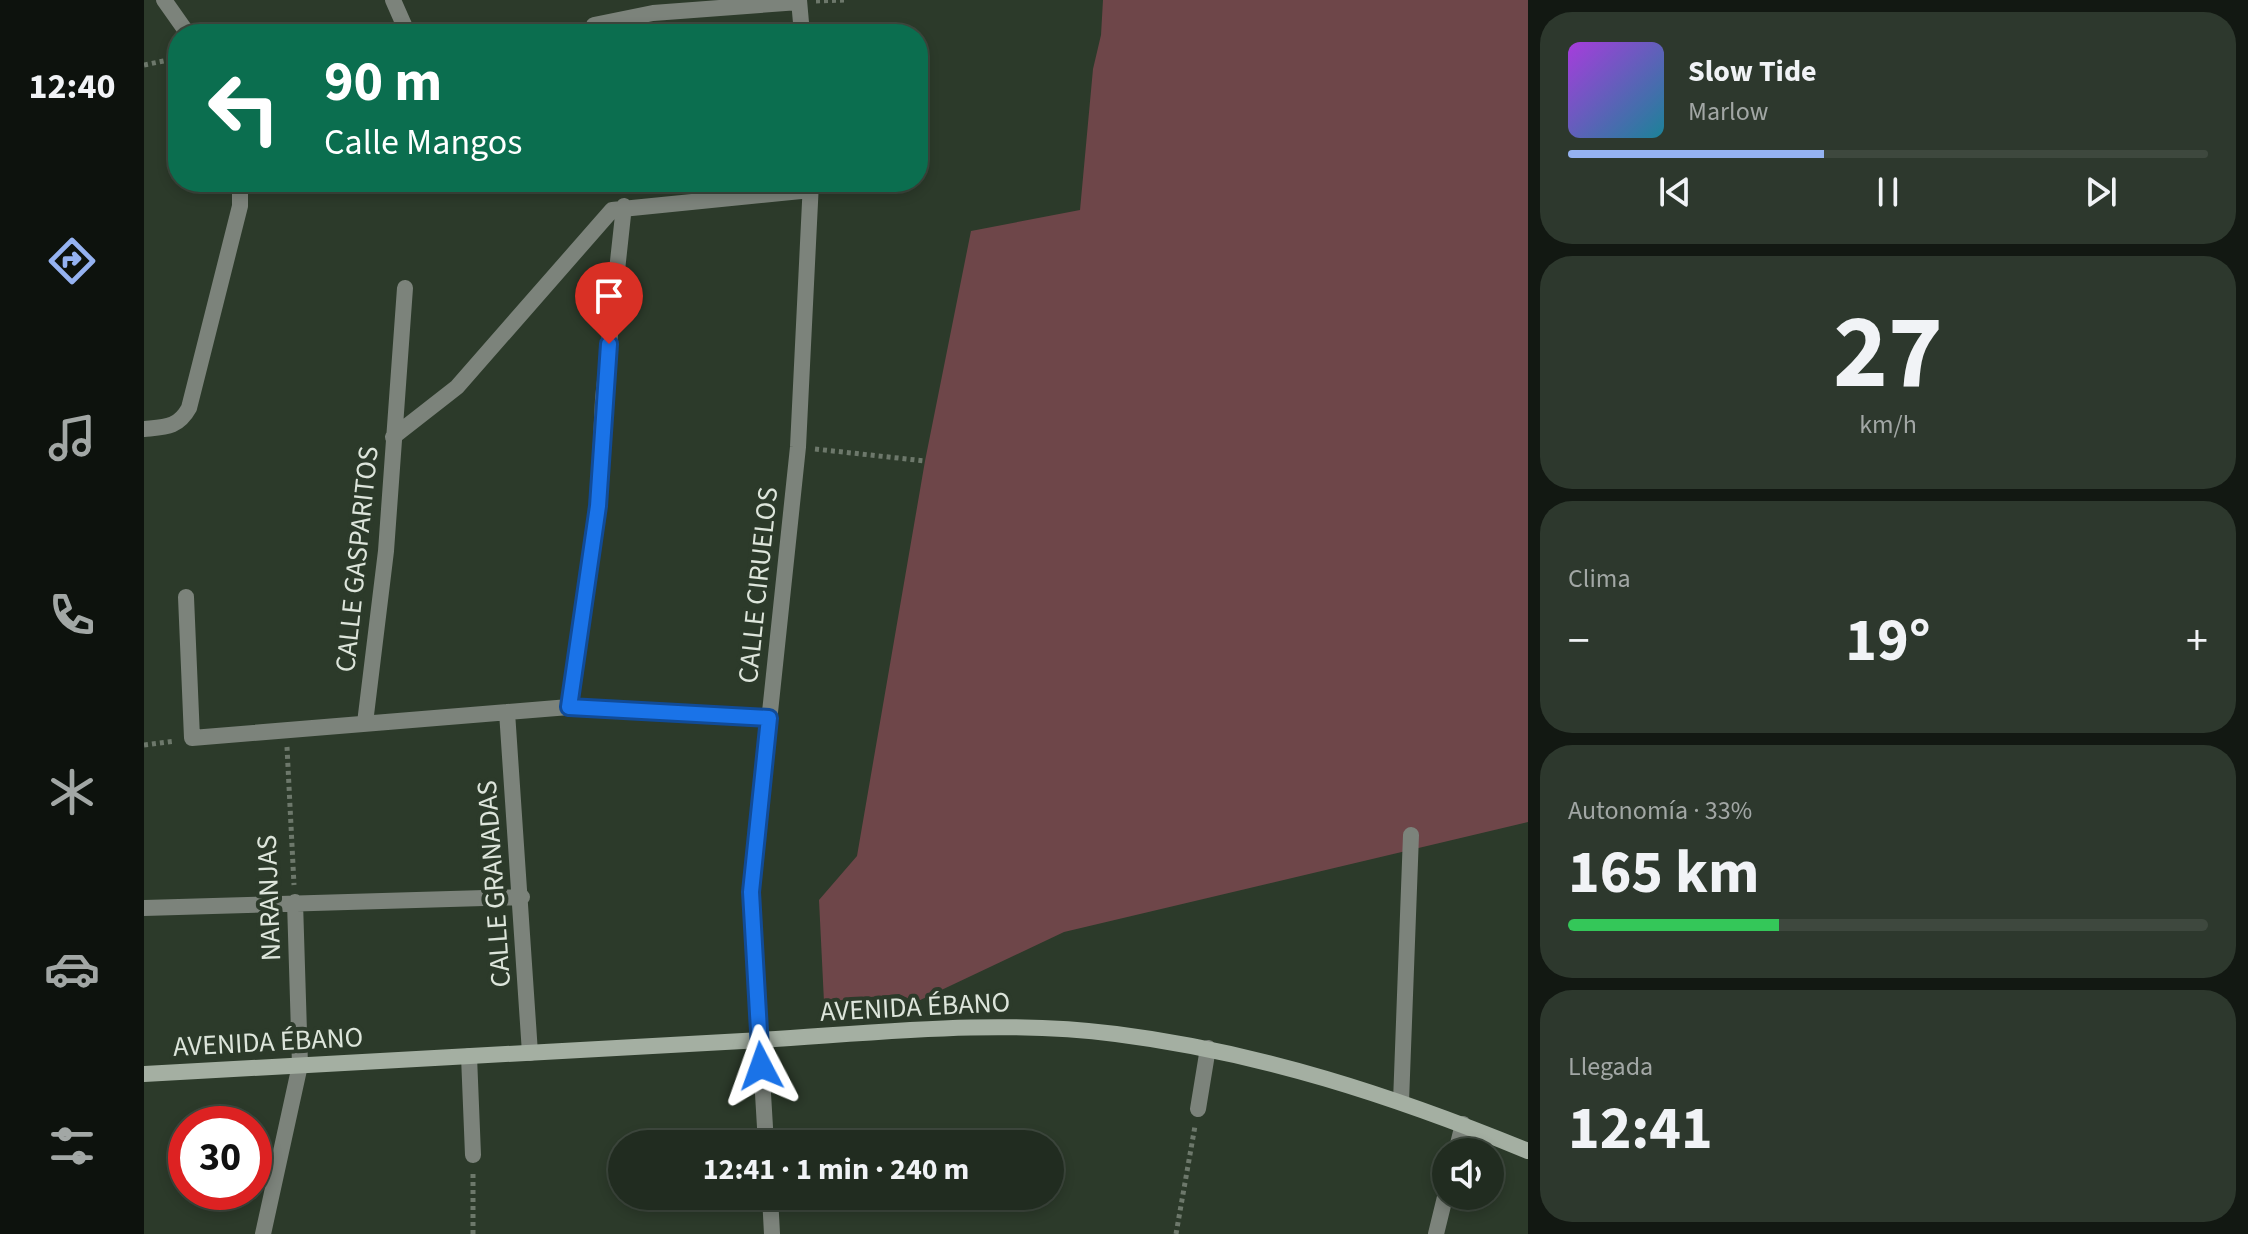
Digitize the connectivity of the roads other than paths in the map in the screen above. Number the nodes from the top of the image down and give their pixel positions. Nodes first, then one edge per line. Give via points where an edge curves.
1 (164, 0) edge
2 (393, 0) edge
3 (799, 1) edge
4 (181, 24) edge
5 (404, 24) edge
6 (599, 24) edge
7 (801, 24) edge
8 (240, 192) edge
9 (755, 192) edge
10 (811, 192) edge
11 (624, 206) junction
12 (405, 288) dead end
13 (144, 429) edge
14 (393, 437) junction
15 (186, 597) dead end
16 (569, 707) junction
17 (507, 712) junction
18 (769, 718) junction
19 (365, 723) junction
20 (1411, 835) dead end
21 (522, 897) junction
22 (295, 902) junction
23 (144, 908) edge
24 (759, 1040) junction
25 (1208, 1048) junction
26 (530, 1053) junction
27 (469, 1056) junction
28 (300, 1065) junction
29 (144, 1074) edge
30 (1401, 1102) junction
31 (1198, 1109) road end
32 (1463, 1124) junction
33 (765, 1130) edge
34 (1460, 1138) edge
35 (1528, 1151) edge
36 (473, 1155) road end
37 (771, 1210) edge
38 (1442, 1210) edge
39 (263, 1234) edge
40 (772, 1234) edge
41 (1436, 1234) edge

1 - 4 street
2 - 5 street
3 - 6 street via 653,13
3 - 7 street
8 - 13 street via 189,408 171,427
9 - 11 street
10 - 18 street, CALLE CIRUELOS via 798,447
11 - 14 street, CALLE GASPARITOS via 603,218 457,387
11 - 16 street via 603,399 598,506
12 - 14 street
14 - 19 street, CALLE GASPARITOS via 386,551
15 - 19 street via 192,738
16 - 17 street
16 - 18 street
17 - 19 street
17 - 21 street, CALLE GRANADAS
18 - 24 street, CALLE CIRUELOS via 751,892
20 - 30 street
21 - 22 street
21 - 26 street, CALLE GRANADAS
22 - 23 street
22 - 28 street, NARANJAS
24 - 25 main road, AVENIDA ÉBANO via 971,1025 1101,1032
24 - 26 main road, AVENIDA ÉBANO
24 - 33 street, CALLE CIRUELOS
25 - 30 main road, AVENIDA ÉBANO
25 - 31 street
26 - 27 main road, AVENIDA ÉBANO
27 - 28 main road, AVENIDA ÉBANO
27 - 36 street
28 - 29 main road, AVENIDA ÉBANO
28 - 39 street, NARANJAS
30 - 32 main road, AVENIDA ÉBANO
32 - 34 street
32 - 35 main road, AVENIDA ÉBANO
37 - 40 street
38 - 41 street

